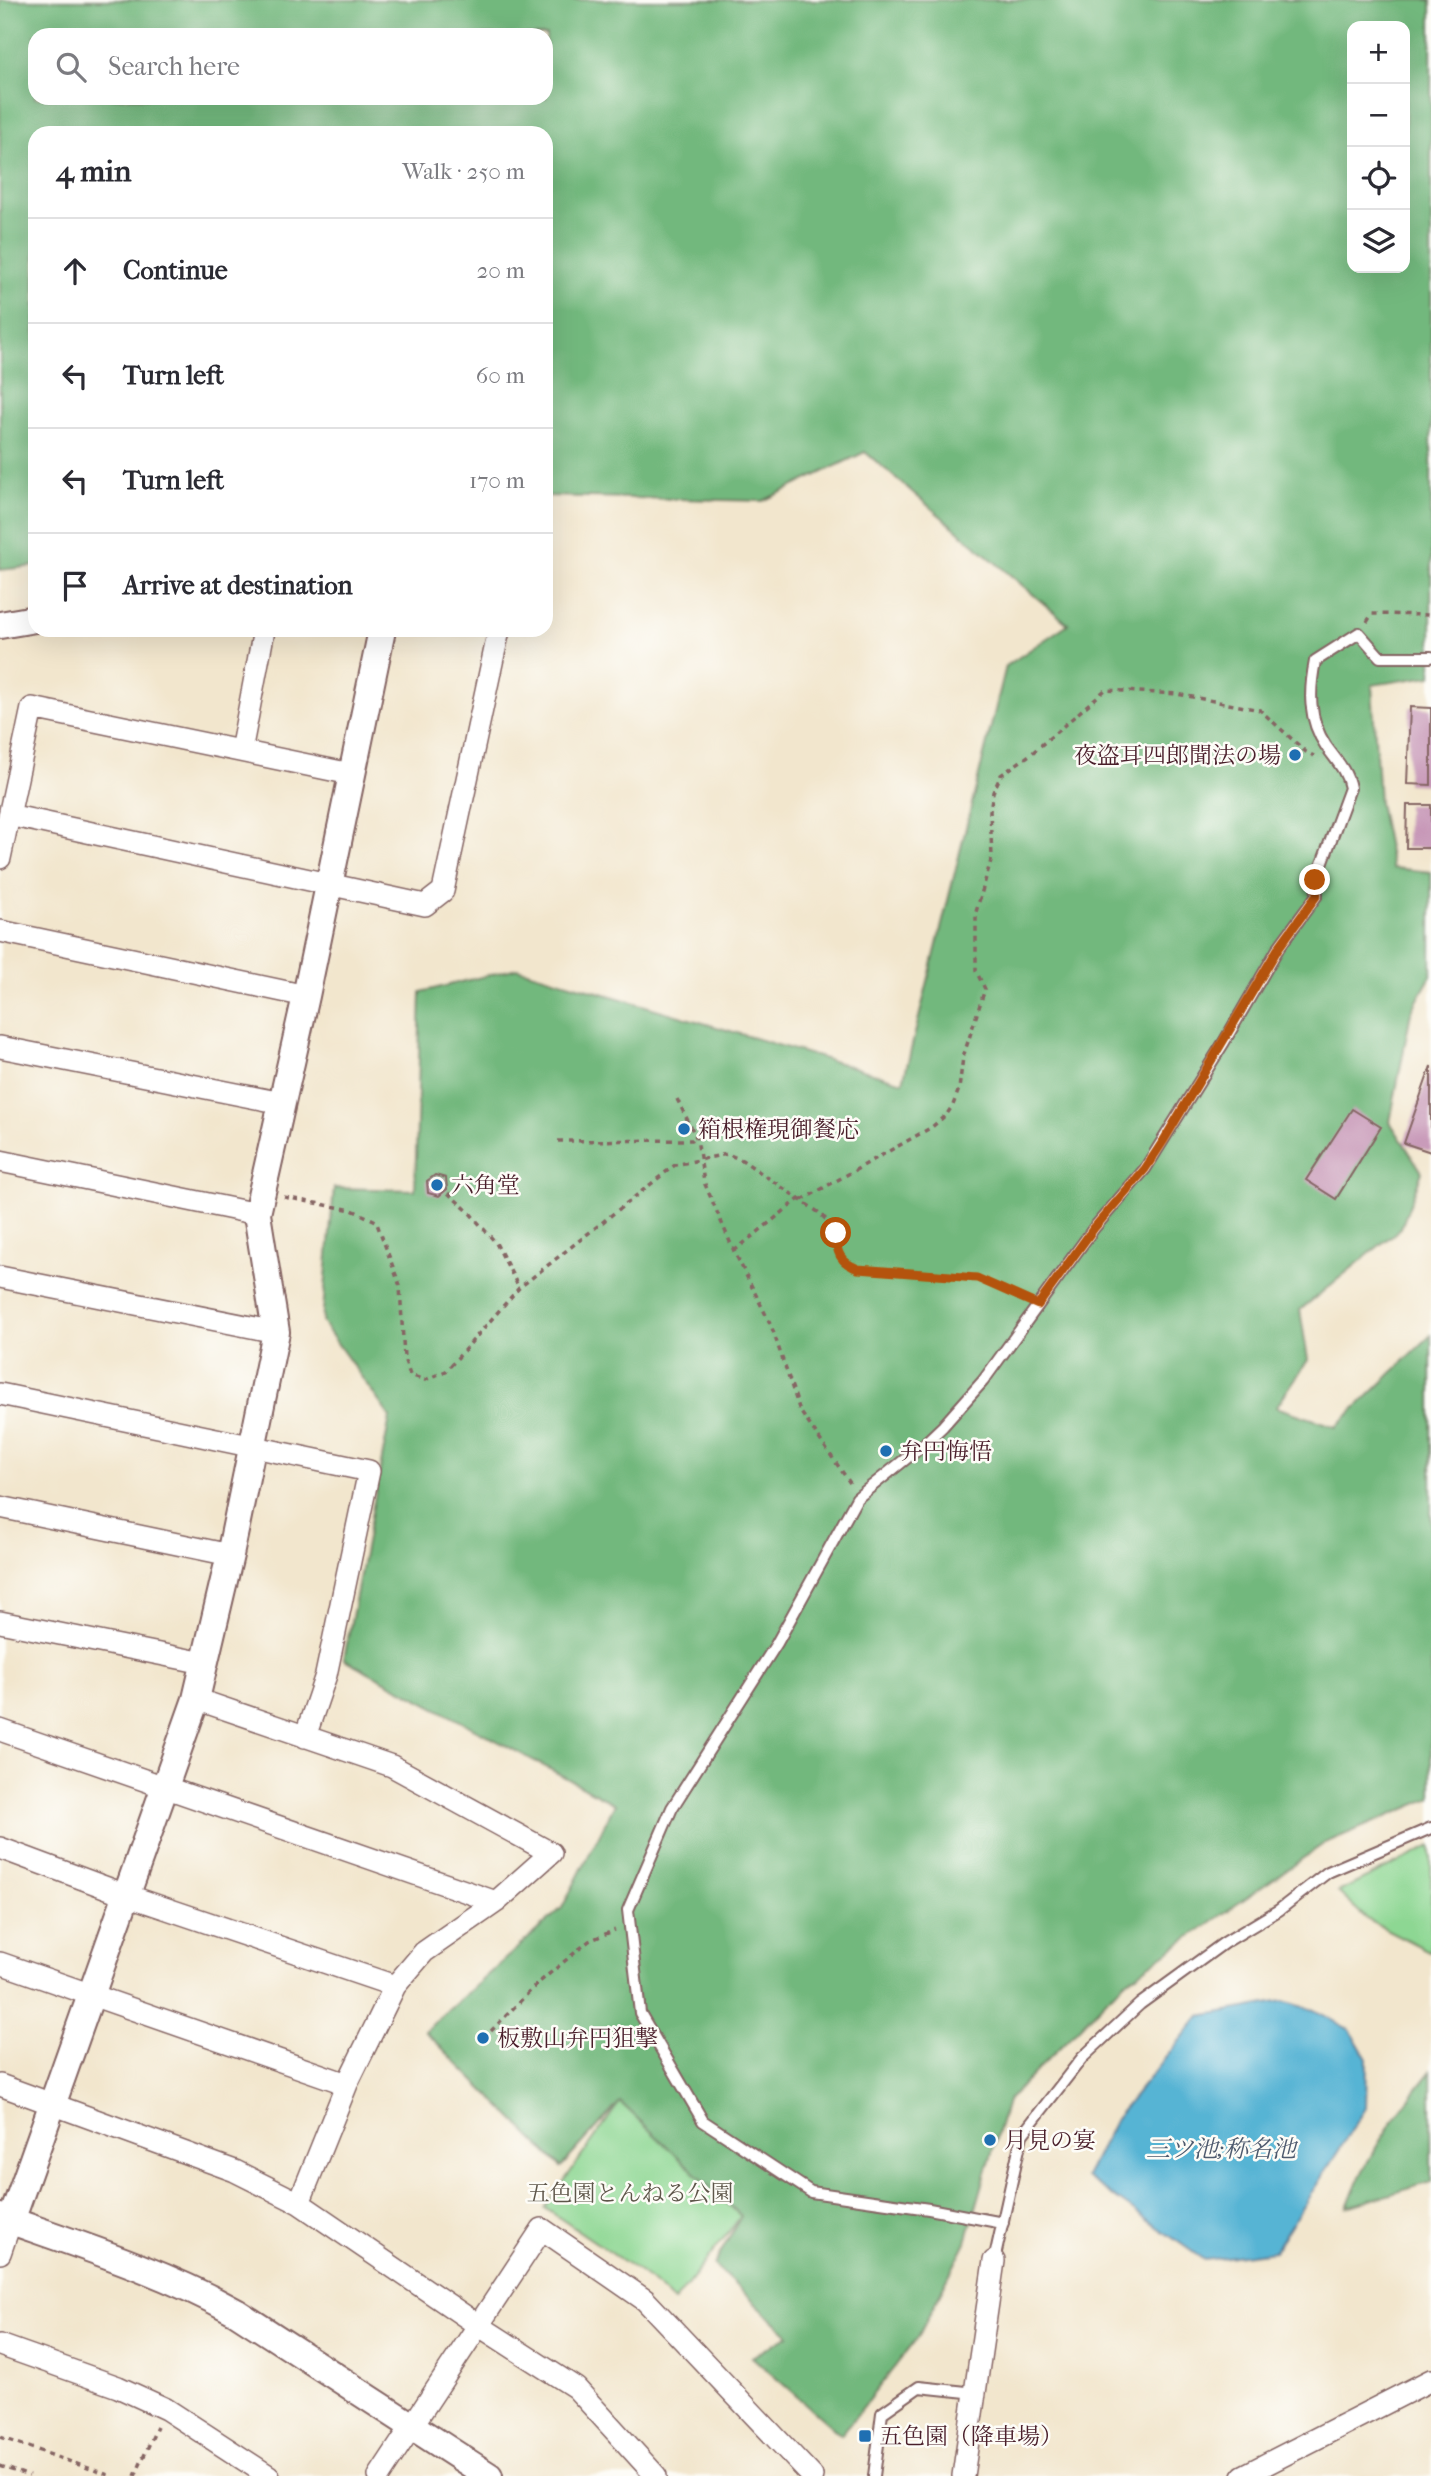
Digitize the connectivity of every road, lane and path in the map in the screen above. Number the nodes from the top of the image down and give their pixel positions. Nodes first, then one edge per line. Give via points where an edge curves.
1 (1431, 615) edge
2 (28, 621) edge
3 (0, 625) edge
4 (1359, 633) junction
5 (263, 637) edge
6 (380, 637) edge
7 (497, 637) edge
8 (1431, 657) edge
9 (241, 751) junction
10 (1342, 767) junction
11 (351, 774) junction
12 (9, 815) junction
13 (0, 858) edge
14 (330, 883) junction
15 (0, 931) edge
16 (306, 996) junction
17 (0, 1047) edge
18 (677, 1099) dead end
19 (282, 1102) junction
20 (695, 1136) junction
21 (558, 1141) dead end
22 (701, 1158) junction
23 (0, 1161) edge
24 (448, 1193) dead end
25 (801, 1199) junction
26 (260, 1204) junction
27 (734, 1251) junction
28 (0, 1277) edge
29 (519, 1287) junction
30 (1038, 1305) junction
31 (276, 1332) junction
32 (0, 1394) edge
33 (252, 1446) junction
34 (857, 1498) junction
35 (0, 1507) edge
36 (230, 1555) junction
37 (0, 1622) edge
38 (204, 1663) junction
39 (196, 1699) junction
40 (0, 1730) edge
41 (305, 1737) junction
42 (165, 1788) junction
43 (1431, 1828) edge
44 (0, 1848) edge
45 (126, 1895) junction
46 (496, 1902) junction
47 (629, 1924) junction
48 (0, 1963) edge
49 (395, 1986) junction
50 (90, 1996) junction
51 (491, 2031) dead end
52 (347, 2084) junction
53 (0, 2085) edge
54 (52, 2104) junction
55 (299, 2203) junction
56 (5, 2219) edge
57 (1003, 2223) junction
58 (0, 2253) edge
59 (994, 2261) joint
60 (478, 2325) junction
61 (0, 2345) edge
62 (1431, 2380) edge
63 (976, 2393) junction
64 (166, 2409) junction
65 (413, 2426) junction
66 (0, 2437) edge
67 (0, 2466) edge
68 (29, 2476) edge
69 (111, 2476) edge
70 (135, 2476) edge
71 (269, 2476) edge
72 (379, 2476) edge
73 (489, 2476) edge
74 (656, 2476) edge
75 (812, 2476) edge
76 (874, 2476) edge
77 (963, 2476) edge
78 (1243, 2476) edge

1 - 4 path via 1373,614
2 - 3 street
4 - 8 lane via 1381,657
4 - 10 lane via 1315,661 1310,686 1311,710 1323,741
5 - 9 street
6 - 11 street
7 - 14 street via 443,891 425,905
9 - 11 street
9 - 12 street via 32,708
10 - 25 path via 1306,752 1260,710 1177,694 1105,690 1001,775 993,792 992,857 976,912 976,971 985,989 953,1105 932,1127
10 - 30 lane via 1350,789 1315,880 1317,895 1279,947 1145,1169 1094,1228
11 - 14 street
12 - 13 street
12 - 14 street
14 - 16 street
15 - 16 street
16 - 19 street
17 - 19 street
18 - 20 path
19 - 26 street
20 - 21 path via 692,1140
20 - 22 path
22 - 25 path via 727,1154 742,1160
22 - 27 path via 704,1182
22 - 29 path via 675,1165
23 - 26 street
24 - 29 path via 496,1243
25 - 27 path
25 - 30 path via 832,1225 844,1263 858,1269 977,1278
26 - 29 path via 352,1210 376,1221 400,1286 404,1358 410,1376 425,1381 446,1371
26 - 31 street
27 - 34 path via 776,1337 800,1411
28 - 31 street
30 - 34 lane via 983,1381 943,1426
31 - 33 street
32 - 33 street
33 - 36 street
33 - 41 street via 369,1471 326,1675
34 - 47 lane via 777,1643 672,1808 628,1910
35 - 36 street
36 - 38 street
37 - 38 street
38 - 39 street
39 - 41 street
39 - 42 street
40 - 42 street
41 - 46 street via 392,1766 551,1853
42 - 45 street
42 - 46 street
43 - 57 lane via 1328,1872 1140,2004 1082,2058 1022,2136
44 - 45 street
45 - 49 street
45 - 50 street
46 - 49 street via 424,1952
47 - 51 path via 589,1941 537,1984
47 - 57 lane via 640,2013 703,2121 811,2192
48 - 50 street
49 - 52 street
50 - 52 street
50 - 54 street
52 - 55 street
53 - 54 street
54 - 55 street via 235,2171
54 - 56 street
55 - 60 street
56 - 58 street
56 - 65 street via 205,2295
57 - 59 lane
59 - 63 street
60 - 65 street
60 - 74 street via 576,2388
60 - 75 street via 542,2229 645,2300
61 - 64 street
62 - 78 street
63 - 76 lane via 919,2387 882,2413
63 - 77 street
64 - 70 path
64 - 71 street
65 - 72 street
65 - 73 street
66 - 69 path
67 - 68 path

